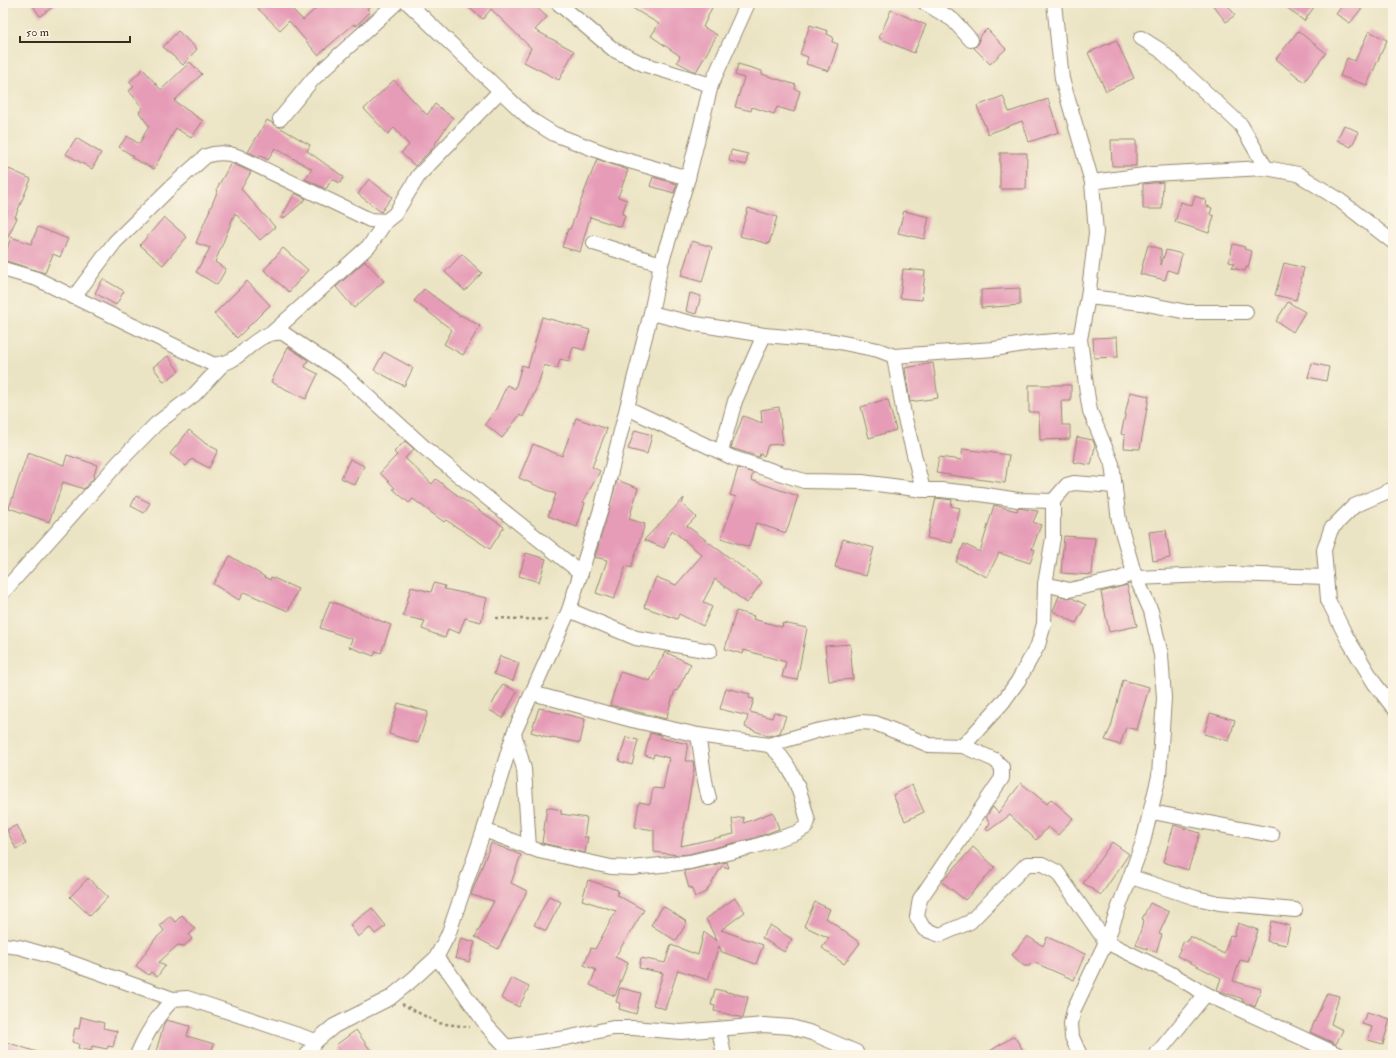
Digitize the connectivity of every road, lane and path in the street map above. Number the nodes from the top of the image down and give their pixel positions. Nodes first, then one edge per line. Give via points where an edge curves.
1 (396, 3) edge
2 (408, 3) edge
3 (558, 3) edge
4 (748, 3) edge
5 (925, 3) edge
6 (1054, 3) edge
7 (1141, 38) dead end
8 (971, 40) dead end
9 (711, 85) junction
10 (500, 91) junction
11 (280, 119) dead end
12 (1266, 168) junction
13 (688, 178) junction
14 (1092, 182) junction
15 (386, 221) junction
16 (1393, 242) edge
17 (594, 243) dead end
18 (661, 264) junction
19 (3, 269) edge
20 (74, 297) junction
21 (1088, 297) junction
22 (1246, 312) dead end
23 (651, 313) junction
24 (273, 332) junction
25 (764, 335) junction
26 (1080, 339) junction
27 (894, 356) junction
28 (222, 365) junction
29 (627, 408) junction
30 (721, 452) junction
31 (1115, 486) junction
32 (1393, 489) edge
33 (922, 490) junction
34 (1053, 501) junction
35 (581, 573) junction
36 (1136, 575) junction
37 (1326, 577) junction
38 (1045, 584) junction
39 (3, 592) edge
40 (567, 615) junction
41 (496, 618) dead end
42 (710, 651) dead end
43 (532, 693) junction
44 (1393, 706) edge
45 (514, 733) junction
46 (698, 735) junction
47 (769, 745) junction
48 (963, 746) junction
49 (709, 798) dead end
50 (1152, 812) junction
51 (484, 830) junction
52 (1272, 835) dead end
53 (529, 848) junction
54 (1131, 878) junction
55 (1295, 910) dead end
56 (1106, 942) junction
57 (3, 945) edge
58 (436, 958) junction
59 (1206, 994) junction
60 (390, 998) junction
61 (173, 999) junction
62 (487, 1026) junction
63 (719, 1030) junction
64 (316, 1040) junction
65 (510, 1051) edge
66 (856, 1052) dead end
67 (136, 1055) edge
68 (308, 1055) edge
69 (724, 1055) edge
70 (1080, 1055) edge
71 (1156, 1055) edge
72 (1340, 1055) edge

1 - 11 street via 313,79
2 - 10 street
3 - 9 street via 614,50 643,64
4 - 9 street
5 - 8 street via 953,20
6 - 14 street via 1062,79
7 - 12 street via 1160,50 1241,125
9 - 13 street
10 - 13 street via 530,119 554,134 612,156
10 - 15 street via 419,175 395,214
12 - 14 street via 1152,174
12 - 16 street via 1298,174
13 - 18 street
14 - 21 street via 1096,233
15 - 20 street via 370,220 236,156 219,152 206,156 115,242
15 - 24 street via 370,245
17 - 18 street
18 - 23 street
19 - 20 street via 37,279
20 - 28 street via 212,364
21 - 22 street via 1142,303 1187,312
21 - 26 street
23 - 25 street via 696,324
23 - 29 street
24 - 28 street via 255,341 233,360
24 - 35 street via 291,338 344,374 426,449
25 - 27 street via 834,341
25 - 30 street via 735,401
26 - 27 street via 1030,342 994,349
26 - 31 street via 1090,411 1112,464
27 - 33 street via 904,414
28 - 39 street via 194,395 156,424 119,462
29 - 30 street
29 - 35 street via 602,506
30 - 33 street via 743,462 804,481 862,482
31 - 34 street via 1074,483 1067,486
31 - 36 street via 1119,521
32 - 37 street via 1354,506 1331,529 1324,550
33 - 34 street
34 - 38 street via 1053,538
35 - 40 street
36 - 37 street
36 - 38 street via 1069,590
36 - 50 street via 1151,611 1161,655 1163,691 1159,776
37 - 44 street via 1328,600 1347,638 1375,684
38 - 48 street via 1044,624 1030,663 1003,702
40 - 41 path
40 - 42 street via 636,638
40 - 43 street
43 - 45 street
43 - 46 street
45 - 51 street
45 - 53 street via 524,770
46 - 47 street
46 - 49 street via 704,782
47 - 48 street via 816,731 861,722 875,723 929,745
47 - 53 street via 779,753 795,780 804,803 808,821 806,827 796,833 690,862 632,868 604,866
48 - 56 street via 995,760 1002,767 1002,778 920,900 917,917 924,929 940,935 970,922 1027,864 1042,864 1057,872
50 - 52 street
50 - 54 street
51 - 53 street
51 - 58 street via 448,934
54 - 55 street via 1189,896 1219,902
54 - 56 street
56 - 59 street
56 - 70 street via 1074,1009 1072,1037
57 - 61 street via 64,960
58 - 60 street
58 - 62 street
59 - 71 street
59 - 72 street
60 - 62 path via 438,1023 474,1028
60 - 64 street via 334,1026
61 - 64 street via 187,998
61 - 67 street via 160,1013
62 - 65 street
63 - 65 street via 681,1032 613,1028
63 - 66 street via 764,1025 791,1027
63 - 69 street
64 - 68 street

